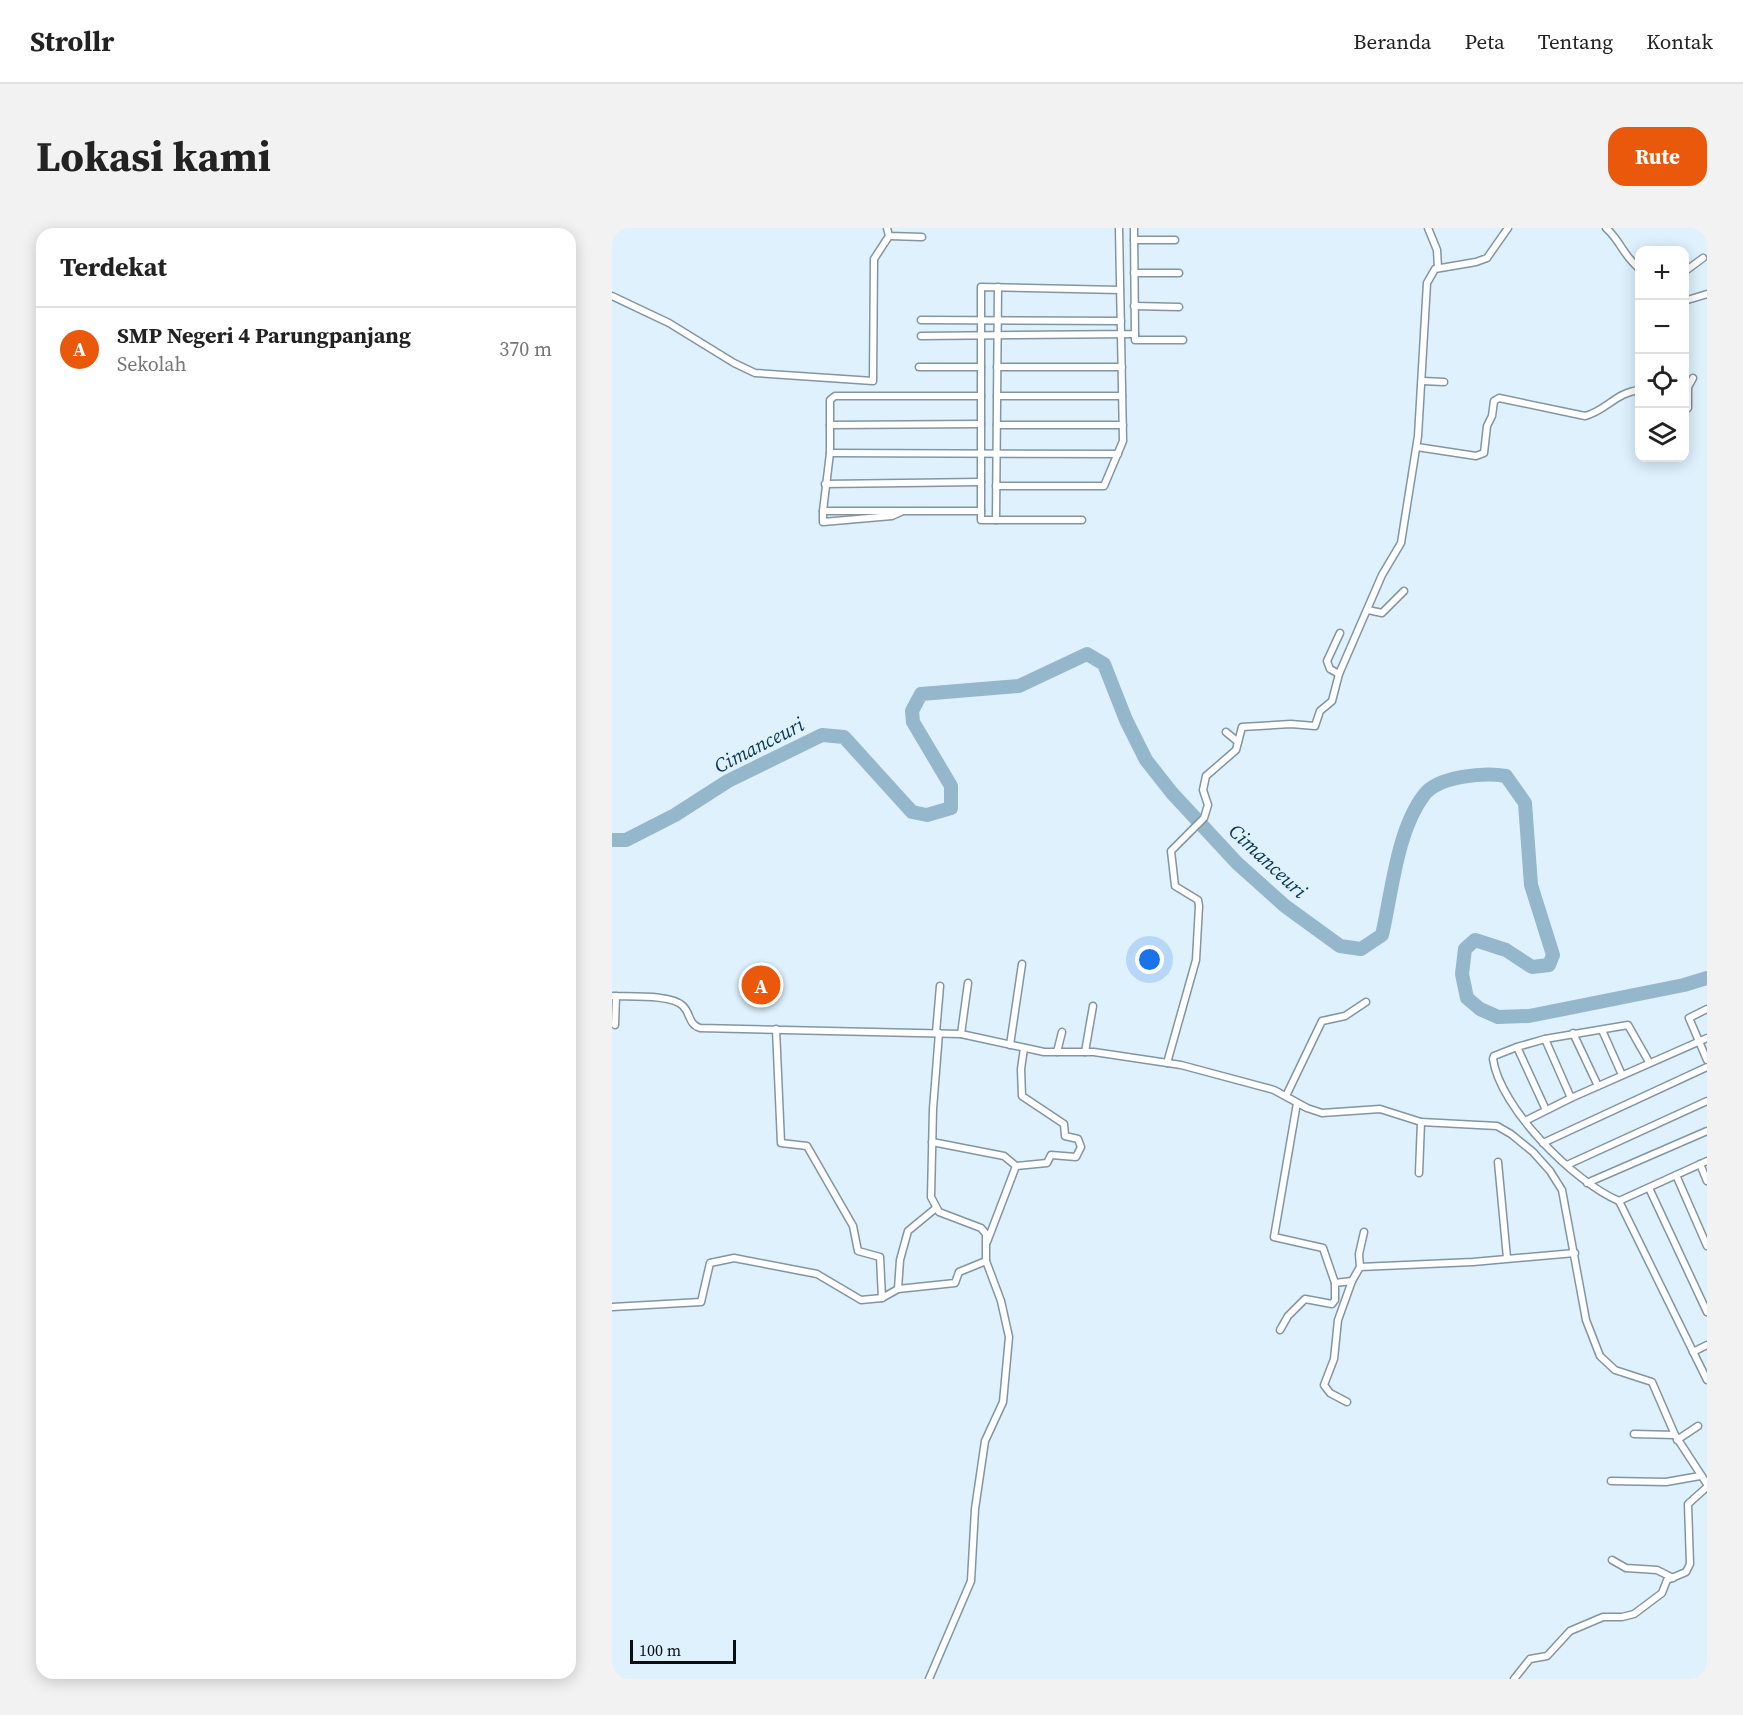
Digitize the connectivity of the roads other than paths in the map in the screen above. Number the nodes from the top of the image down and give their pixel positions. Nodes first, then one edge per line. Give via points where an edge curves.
1 (887, 228) edge
2 (1119, 228) edge
3 (1134, 228) edge
4 (1428, 228) edge
5 (1508, 228) edge
6 (1606, 228) edge
7 (889, 236) junction
8 (922, 237) dead end
9 (1134, 240) junction
10 (1175, 240) dead end
11 (1703, 258) dead end
12 (1635, 266) edge
13 (1438, 268) junction
14 (1689, 268) edge
15 (1134, 273) junction
16 (1179, 273) dead end
17 (998, 287) junction
18 (1120, 290) junction
19 (1707, 294) edge
20 (612, 296) edge
21 (1687, 300) edge
22 (1134, 306) junction
23 (1179, 307) dead end
24 (921, 320) dead end
25 (981, 320) junction
26 (998, 320) junction
27 (1121, 321) junction
28 (1121, 334) junction
29 (1134, 334) junction
30 (981, 335) junction
31 (998, 335) junction
32 (921, 336) dead end
33 (1183, 340) dead end
34 (919, 367) dead end
35 (981, 367) junction
36 (997, 367) junction
37 (1122, 367) junction
38 (1693, 378) dead end
39 (1423, 381) junction
40 (1444, 382) dead end
41 (1635, 391) edge
42 (981, 396) junction
43 (997, 396) junction
44 (1122, 396) junction
45 (1688, 408) edge
46 (981, 424) junction
47 (830, 425) junction
48 (997, 425) junction
49 (1123, 425) junction
50 (1417, 447) junction
51 (830, 453) junction
52 (997, 453) junction
53 (981, 454) junction
54 (1118, 454) junction
55 (981, 482) junction
56 (825, 484) junction
57 (996, 486) junction
58 (823, 511) junction
59 (903, 511) junction
60 (981, 511) junction
61 (996, 520) junction
62 (1082, 520) dead end
63 (1404, 591) dead end
64 (1368, 610) junction
65 (1340, 633) dead end
66 (1339, 674) junction
67 (1226, 732) dead end
68 (1238, 742) junction
69 (1022, 964) dead end
70 (968, 983) dead end
71 (940, 986) dead end
72 (614, 996) edge
73 (1366, 1002) dead end
74 (1093, 1006) dead end
75 (1707, 1009) edge
76 (615, 1025) dead end
77 (776, 1029) junction
78 (1602, 1030) junction
79 (1062, 1032) dead end
80 (938, 1033) junction
81 (1573, 1033) junction
82 (961, 1034) junction
83 (1707, 1038) edge
84 (1545, 1039) junction
85 (1698, 1041) junction
86 (1010, 1045) junction
87 (1517, 1047) junction
88 (1024, 1048) junction
89 (1058, 1052) junction
90 (1085, 1052) junction
91 (1707, 1060) edge
92 (1649, 1062) junction
93 (1167, 1063) junction
94 (1707, 1067) edge
95 (1622, 1075) junction
96 (1598, 1086) junction
97 (1286, 1095) junction
98 (1571, 1098) junction
99 (1707, 1101) edge
100 (1297, 1103) junction
101 (1545, 1110) junction
102 (1527, 1120) junction
103 (1421, 1122) junction
104 (1707, 1131) edge
105 (932, 1142) junction
106 (1543, 1143) junction
107 (1707, 1161) edge
108 (1498, 1162) dead end
109 (1700, 1164) junction
110 (1567, 1165) junction
111 (1016, 1166) junction
112 (1419, 1173) dead end
113 (1676, 1175) junction
114 (1707, 1181) edge
115 (1587, 1183) junction
116 (1649, 1188) junction
117 (1618, 1202) junction
118 (936, 1208) junction
119 (1364, 1232) dead end
120 (1707, 1246) edge
121 (985, 1247) junction
122 (1575, 1252) junction
123 (1507, 1258) junction
124 (986, 1261) junction
125 (1360, 1267) junction
126 (1352, 1281) junction
127 (1335, 1283) junction
128 (898, 1289) junction
129 (882, 1298) junction
130 (612, 1307) edge
131 (1707, 1312) edge
132 (1280, 1330) dead end
133 (1707, 1346) edge
134 (1693, 1352) junction
135 (1707, 1380) edge
136 (1347, 1402) dead end
137 (1698, 1426) dead end
138 (1634, 1434) dead end
139 (1676, 1437) junction
140 (1700, 1476) junction
141 (1611, 1481) dead end
142 (1707, 1486) edge
143 (1612, 1560) dead end
144 (1673, 1578) junction
145 (930, 1679) edge
146 (1514, 1679) edge

1 - 7 street
2 - 18 street
3 - 9 street
4 - 13 street via 1437,250
5 - 13 street via 1487,258
6 - 12 street
7 - 8 street
7 - 20 street via 874,259 873,381 755,373 669,323
9 - 10 street
9 - 15 street
11 - 14 street
13 - 39 street via 1427,283
15 - 16 street
15 - 22 street
17 - 18 street
17 - 25 street via 981,287
17 - 26 street
18 - 27 street
19 - 21 street
22 - 23 street
22 - 29 street
24 - 25 street
25 - 26 street
25 - 30 street
26 - 27 street
26 - 31 street
27 - 28 street
28 - 29 street
28 - 31 street
28 - 37 street
29 - 33 street via 1134,340
30 - 31 street
30 - 32 street
30 - 35 street
31 - 36 street
34 - 35 street
35 - 42 street
36 - 37 street
36 - 43 street
37 - 44 street
38 - 45 street via 1688,387
39 - 40 street
39 - 50 street
41 - 50 street via 1620,394 1596,413 1585,416 1498,398 1487,426 1484,453 1476,456
42 - 46 street
42 - 47 street via 835,396 830,400
43 - 44 street
43 - 48 street
44 - 49 street
46 - 47 street
46 - 53 street
47 - 51 street
48 - 49 street
48 - 52 street
49 - 54 street
50 - 64 street via 1401,543 1383,571
51 - 53 street
51 - 56 street
52 - 53 street
52 - 54 street
52 - 57 street
53 - 55 street
54 - 57 street via 1104,486
55 - 56 street
55 - 60 street
56 - 58 street
57 - 61 street
58 - 59 street
58 - 59 street via 823,522 892,516
59 - 60 street
60 - 61 street via 981,520
61 - 62 street
63 - 64 street via 1382,613
64 - 66 street
65 - 66 street via 1327,661 1330,669
66 - 68 street via 1332,701 1320,711 1315,726 1244,726
67 - 68 street
68 - 93 street via 1236,750 1206,776 1203,790 1208,805 1204,818 1171,851 1174,883 1198,900 1199,906 1196,960
69 - 86 street
70 - 82 street
71 - 80 street
72 - 76 street
72 - 77 street via 678,1002 691,1023 700,1028
73 - 97 street via 1345,1016 1322,1022
74 - 90 street
75 - 85 street via 1689,1018
77 - 80 street
77 - 129 street via 781,1143 807,1146 853,1226 858,1251 880,1257
78 - 81 street
78 - 92 street via 1629,1025
78 - 95 street
79 - 89 street
80 - 82 street
80 - 105 street
81 - 84 street
81 - 96 street
82 - 86 street
83 - 85 street
84 - 87 street
84 - 98 street
85 - 91 street
85 - 92 street
86 - 88 street
87 - 101 street
87 - 102 street via 1493,1059 1514,1109
88 - 89 street
88 - 111 street via 1022,1096 1064,1124 1065,1136 1077,1139 1081,1147 1076,1157 1051,1155 1047,1163
89 - 90 street
90 - 93 street
92 - 95 street
93 - 97 street via 1257,1084
94 - 106 street
95 - 96 street
96 - 98 street
97 - 100 street
98 - 101 street
99 - 110 street
100 - 103 street via 1330,1113 1380,1109
100 - 127 street via 1274,1237 1323,1248
101 - 102 street
102 - 106 street
103 - 112 street
103 - 122 street via 1497,1126 1533,1152 1562,1190
104 - 115 street
105 - 111 street via 1004,1156
105 - 118 street via 931,1197
106 - 110 street
107 - 109 street
108 - 123 street
109 - 113 street
109 - 114 street
110 - 115 street
111 - 121 street
113 - 116 street
113 - 120 street
115 - 117 street
116 - 117 street
116 - 131 street
117 - 134 street
118 - 121 street via 981,1228 986,1234
118 - 128 street via 908,1231
119 - 125 street
121 - 124 street
122 - 123 street
122 - 139 street via 1587,1320 1600,1356 1616,1370 1652,1382
123 - 125 street
124 - 128 street via 959,1272 955,1282
124 - 145 street via 1009,1337 1003,1402 985,1441 975,1509 971,1581
125 - 126 street
126 - 127 street
126 - 136 street via 1338,1320 1334,1359 1324,1385
127 - 132 street via 1333,1303 1305,1299
128 - 129 street
129 - 130 street via 861,1300 817,1274 734,1258 710,1263 702,1302
133 - 134 street
134 - 135 street
137 - 139 street
138 - 139 street
139 - 140 street
140 - 141 street via 1666,1482
140 - 142 street
142 - 144 street via 1688,1502 1689,1568
143 - 144 street via 1626,1568 1657,1570
144 - 146 street via 1666,1580 1662,1593 1634,1614 1602,1617 1570,1631 1547,1656 1530,1659

